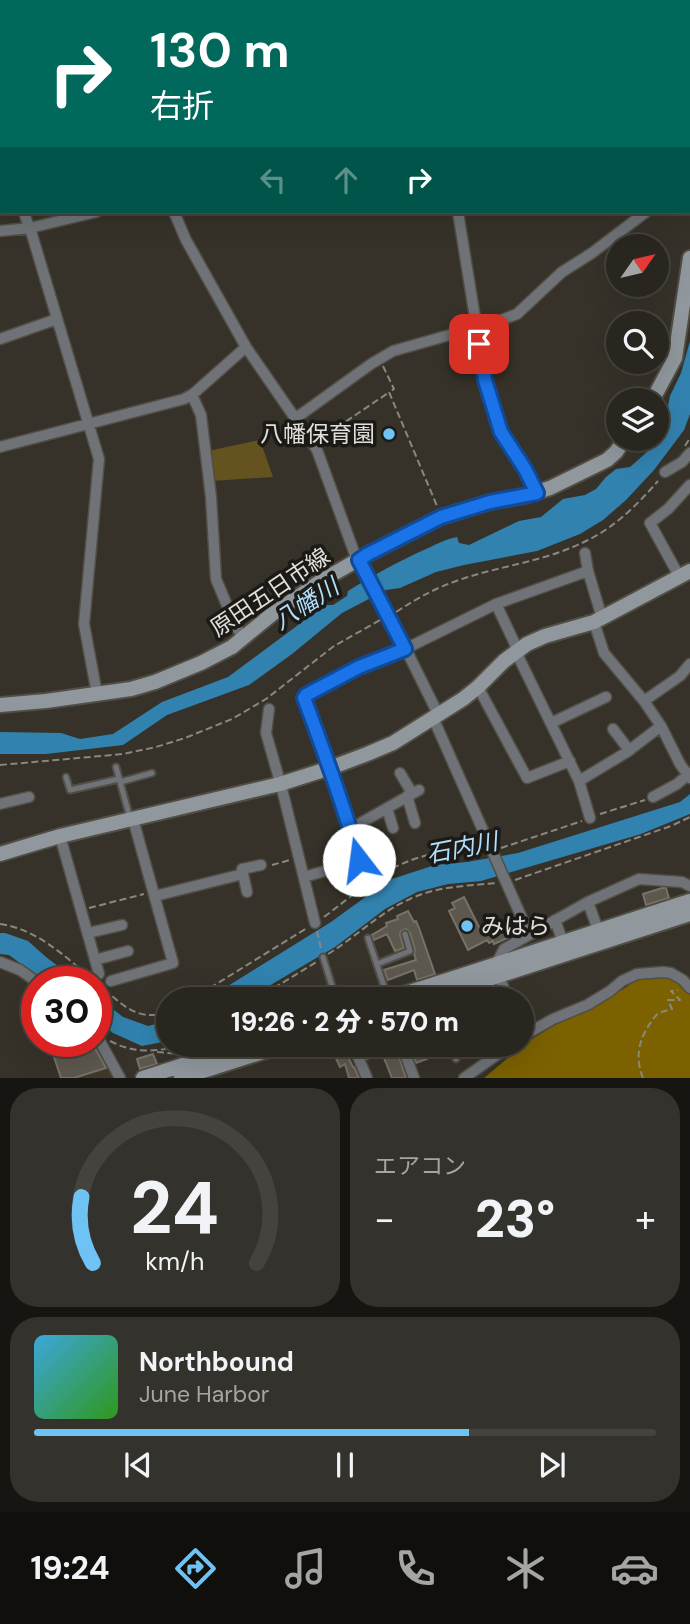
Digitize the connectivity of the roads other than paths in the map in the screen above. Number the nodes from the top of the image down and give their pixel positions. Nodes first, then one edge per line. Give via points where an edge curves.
1 (25, 214) edge
2 (86, 214) edge
3 (175, 214) edge
4 (458, 214) edge
5 (643, 214) edge
6 (30, 228) junction
7 (0, 231) edge
8 (690, 258) edge
9 (57, 319) junction
10 (477, 327) junction
11 (0, 339) edge
12 (246, 347) junction
13 (659, 388) edge
14 (192, 395) junction
15 (296, 418) junction
16 (90, 425) junction
17 (0, 447) edge
18 (687, 450) edge
19 (617, 451) edge
20 (665, 472) road end
21 (690, 485) edge
22 (537, 493) junction
23 (680, 496) junction
24 (690, 505) edge
25 (585, 553) dead end
26 (360, 562) junction
27 (588, 571) junction
28 (685, 574) edge
29 (496, 604) junction
30 (598, 620) junction
31 (244, 638) junction
32 (405, 649) junction
33 (516, 652) junction
34 (690, 664) edge
35 (478, 687) junction
36 (97, 694) junction
37 (606, 697) dead end
38 (644, 701) junction
39 (0, 705) edge
40 (269, 709) dead end
41 (438, 714) junction
42 (551, 723) junction
43 (661, 726) junction
44 (614, 729) dead end
45 (629, 750) junction
46 (570, 761) junction
47 (116, 768) dead end
48 (330, 768) junction
49 (152, 773) dead end
50 (400, 773) dead end
51 (689, 775) edge
52 (66, 777) dead end
53 (119, 780) junction
54 (579, 781) junction
55 (280, 784) junction
56 (413, 793) junction
57 (29, 797) dead end
58 (653, 797) road end
59 (0, 804) edge
60 (387, 808) junction
61 (590, 818) road end
62 (132, 819) junction
63 (415, 823) dead end
64 (393, 828) dead end
65 (351, 830) junction
66 (60, 836) junction
67 (0, 854) edge
68 (262, 865) road end
69 (243, 874) junction
70 (303, 877) junction
71 (690, 886) edge
72 (247, 892) dead end
73 (155, 894) junction
74 (690, 901) edge
75 (588, 902) junction
76 (690, 914) edge
77 (555, 920) junction
78 (122, 925) dead end
79 (316, 925) road end
80 (598, 930) junction
81 (88, 933) junction
82 (405, 934) dead end
83 (529, 934) junction
84 (368, 938) dead end
85 (563, 943) junction
86 (128, 951) dead end
87 (323, 956) road end
88 (95, 960) junction
89 (0, 962) edge
90 (377, 964) junction
91 (96, 966) edge
92 (21, 971) edge
93 (497, 971) junction
94 (112, 981) edge
95 (332, 987) edge
96 (384, 987) edge
97 (434, 987) edge
98 (458, 987) edge
99 (503, 987) edge
100 (686, 989) edge
101 (534, 1029) edge
102 (110, 1057) edge
103 (208, 1057) edge
104 (255, 1057) edge
105 (358, 1057) edge
106 (406, 1057) edge
107 (494, 1057) edge
108 (120, 1078) edge
109 (143, 1078) edge
110 (181, 1078) edge
111 (367, 1078) edge
112 (414, 1078) edge
113 (464, 1078) edge

1 - 6 street
2 - 6 street
3 - 12 street
4 - 10 street
5 - 10 street via 562,272 517,314
6 - 7 street
6 - 9 street
8 - 13 main road via 674,358
9 - 11 street
9 - 16 street
10 - 15 street via 393,351
10 - 22 street via 485,380 501,432
12 - 14 street
12 - 15 street
14 - 16 street
14 - 31 street via 201,415 216,579
15 - 26 street via 313,444
16 - 17 street
16 - 36 street via 99,468 84,624
18 - 20 street via 681,462
19 - 22 main road, 原田五日市線 via 575,477
21 - 23 street
22 - 26 main road, 原田五日市線 via 441,517
23 - 24 street
23 - 28 street via 650,523
25 - 27 street
26 - 31 main road, 原田五日市線 via 321,581
26 - 32 street
27 - 29 street
27 - 30 street
28 - 30 main road
29 - 32 street
29 - 33 street
30 - 33 main road via 545,636
30 - 38 street via 604,653
31 - 36 main road, 原田五日市線 via 155,682
32 - 41 street
32 - 48 street via 359,667 304,698
33 - 35 main road
33 - 42 street
34 - 38 street
35 - 41 main road
35 - 46 street via 527,778
36 - 39 main road, 原田五日市線
37 - 42 street
38 - 43 street
40 - 55 street via 265,733
41 - 48 main road via 393,743
41 - 83 street via 434,720
42 - 46 street
43 - 45 street
43 - 51 street
44 - 45 street
45 - 54 street
46 - 54 street
47 - 53 lane
48 - 55 main road
48 - 65 street
49 - 53 lane
50 - 56 street
51 - 58 street
52 - 53 lane via 70,790
53 - 62 lane
54 - 61 street
55 - 62 main road
55 - 70 street
56 - 60 street
56 - 63 street
57 - 59 street
60 - 64 street
60 - 65 street
62 - 66 main road
62 - 73 street
65 - 70 street via 359,860
66 - 67 main road
66 - 81 street
68 - 69 street via 242,869
69 - 72 street
69 - 73 street
70 - 79 street
71 - 75 street via 639,879
73 - 94 street via 173,963
74 - 80 main road
75 - 77 street
75 - 80 street
76 - 93 main road
77 - 83 street
77 - 85 street
78 - 81 street
80 - 85 main road
81 - 88 street
82 - 90 lane via 410,951
83 - 93 street via 504,949
84 - 90 lane
85 - 93 main road
86 - 88 street
87 - 95 lane
88 - 91 street
89 - 92 street
90 - 96 lane
93 - 97 main road
93 - 98 main road
93 - 99 street
100 - 101 street via 675,974 637,974 587,1005
102 - 108 street
103 - 109 main road
104 - 110 main road via 219,1071
105 - 111 street
106 - 112 street
107 - 113 street

